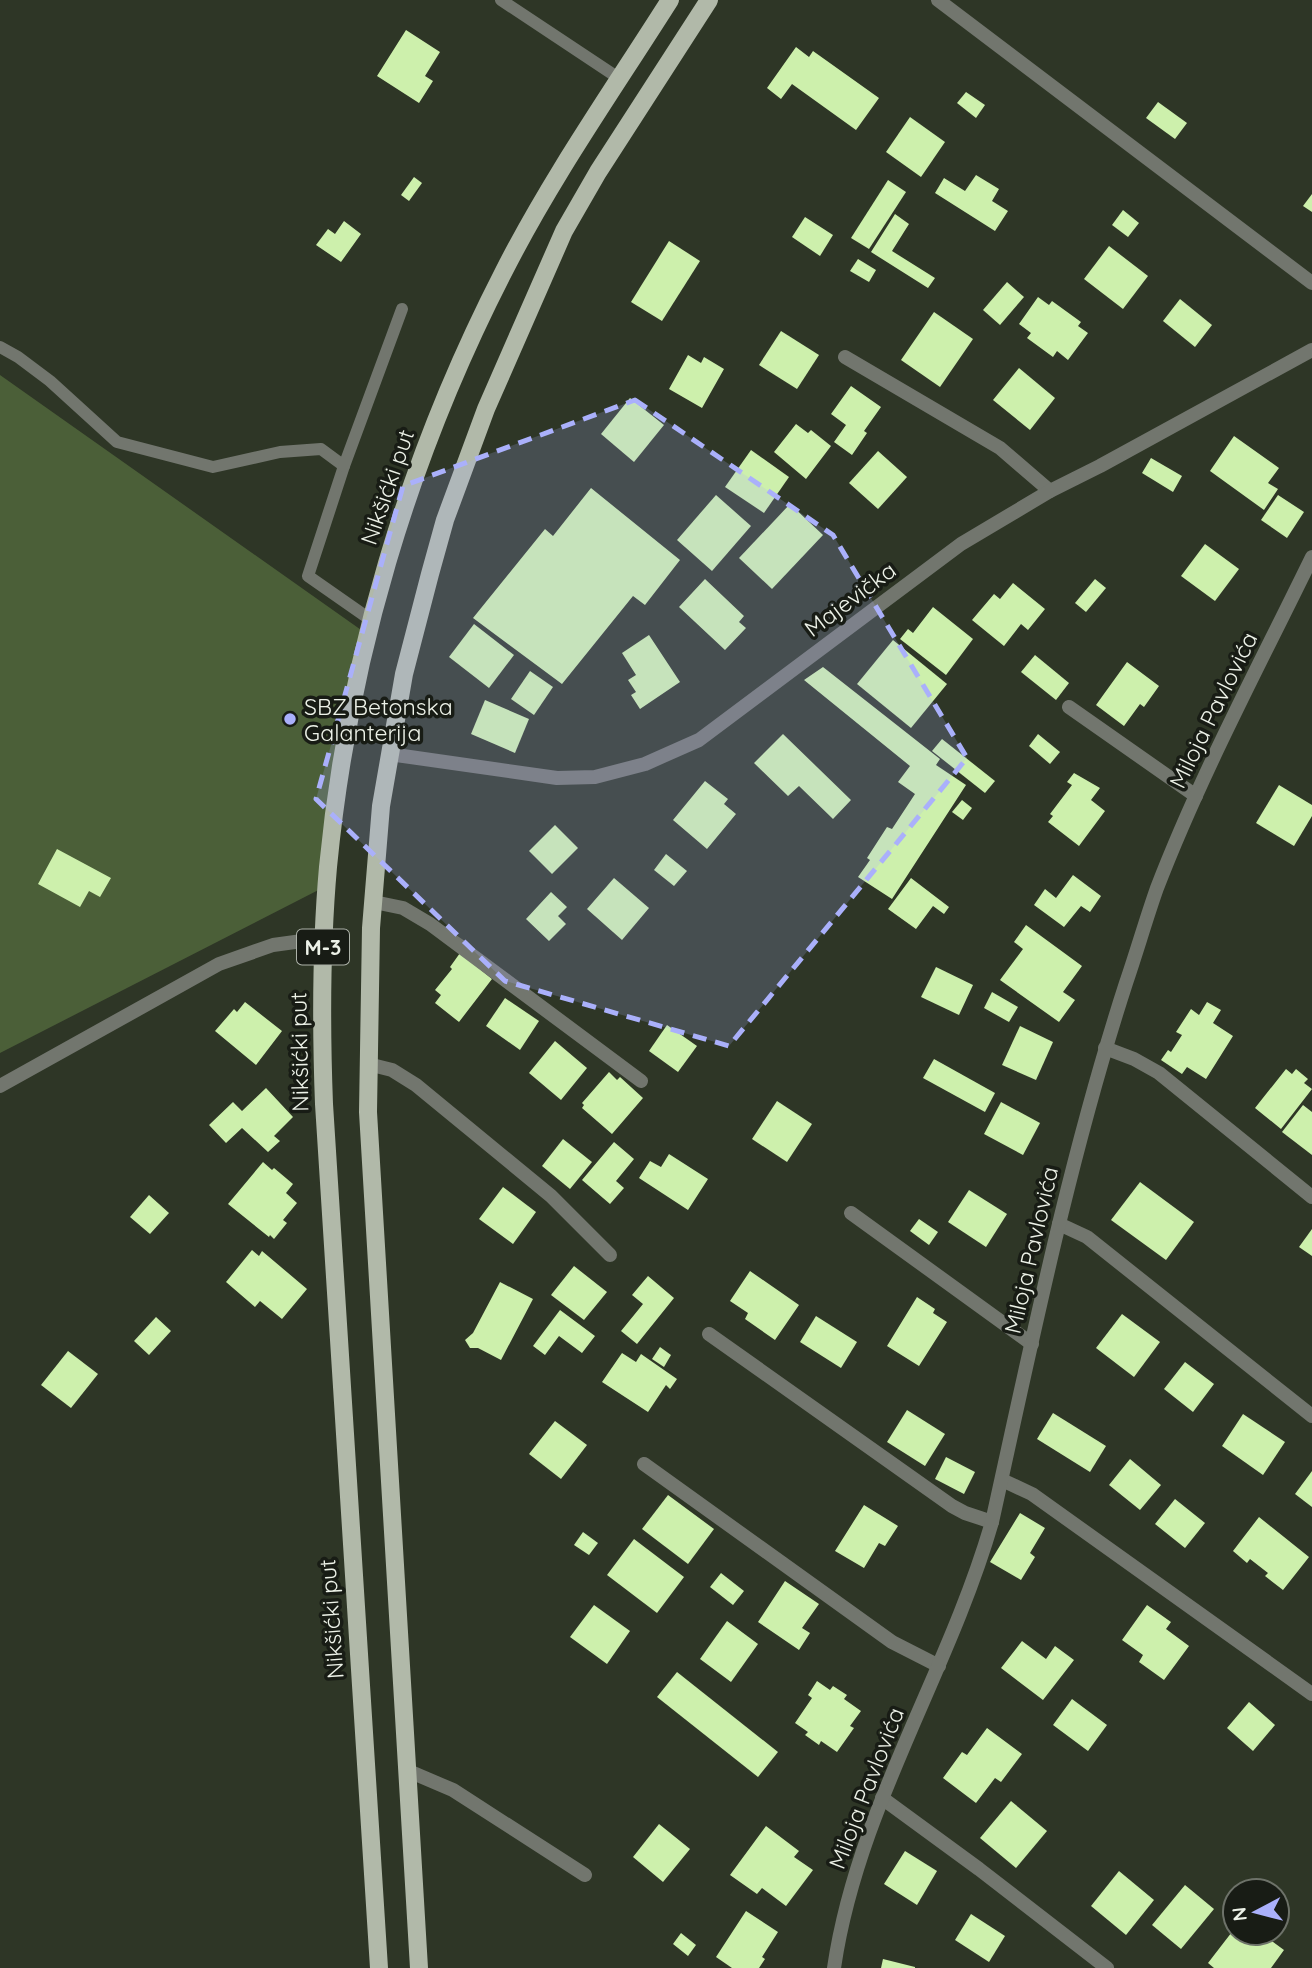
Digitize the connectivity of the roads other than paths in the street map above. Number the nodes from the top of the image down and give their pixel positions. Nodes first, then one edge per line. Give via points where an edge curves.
1 (500, 0) edge
2 (670, 0) edge
3 (709, 0) edge
4 (938, 0) edge
5 (620, 79) junction
6 (1312, 283) edge
7 (402, 309) dead end
8 (0, 347) edge
9 (1312, 350) edge
10 (845, 357) dead end
11 (344, 466) junction
12 (1050, 491) junction
13 (1312, 557) edge
14 (371, 620) junction
15 (1069, 707) dead end
16 (389, 754) junction
17 (1196, 796) junction
18 (374, 902) junction
19 (324, 938) junction
20 (1105, 1048) junction
21 (368, 1064) junction
22 (641, 1081) dead end
23 (0, 1086) edge
24 (1312, 1197) edge
25 (851, 1213) dead end
26 (1059, 1224) junction
27 (610, 1255) dead end
28 (709, 1334) dead end
29 (1032, 1344) junction
30 (1312, 1416) edge
31 (644, 1464) dead end
32 (1002, 1480) junction
33 (992, 1522) junction
34 (939, 1667) junction
35 (1312, 1694) edge
36 (407, 1770) junction
37 (882, 1798) junction
38 (585, 1875) dead end
39 (379, 1968) edge
40 (419, 1968) edge
41 (834, 1968) edge
42 (1107, 1968) edge

1 - 5 lane
2 - 5 main road, Nikšićki put / M-3
3 - 16 main road via 564,231 486,409 429,574
4 - 6 street
5 - 14 main road, Nikšićki put / M-3 via 532,219 473,334 419,463
7 - 11 lane
8 - 11 lane via 50,381 117,442 214,467 280,452 321,449
9 - 12 street, Majevička
10 - 12 street via 1000,448
11 - 14 lane via 308,576
12 - 16 street, Majevička via 961,544 699,740 645,764 612,774 557,778
13 - 17 street, Miloja Pavlovića
14 - 19 main road, Nikšićki put / M-3 via 338,783
15 - 17 street
16 - 18 main road
17 - 20 street, Miloja Pavlovića via 1157,889
18 - 21 main road
18 - 22 street via 403,908 430,924
19 - 23 street via 274,944 219,964
19 - 39 main road, Nikšićki put / M-3 via 326,1146
20 - 24 street via 1159,1073
20 - 26 street, Miloja Pavlovića
21 - 27 street via 392,1070 416,1085 551,1196
21 - 36 main road
25 - 29 street
26 - 29 street, Miloja Pavlovića
26 - 30 street via 1087,1237
28 - 33 street via 958,1510
29 - 32 street, Miloja Pavlovića
31 - 34 street via 892,1642
32 - 33 street, Miloja Pavlovića
32 - 35 street via 1032,1494
33 - 34 street, Miloja Pavlovića
34 - 37 street, Miloja Pavlovića
36 - 38 street via 453,1790
36 - 40 main road
37 - 41 street, Miloja Pavlovića via 847,1901
37 - 42 street

